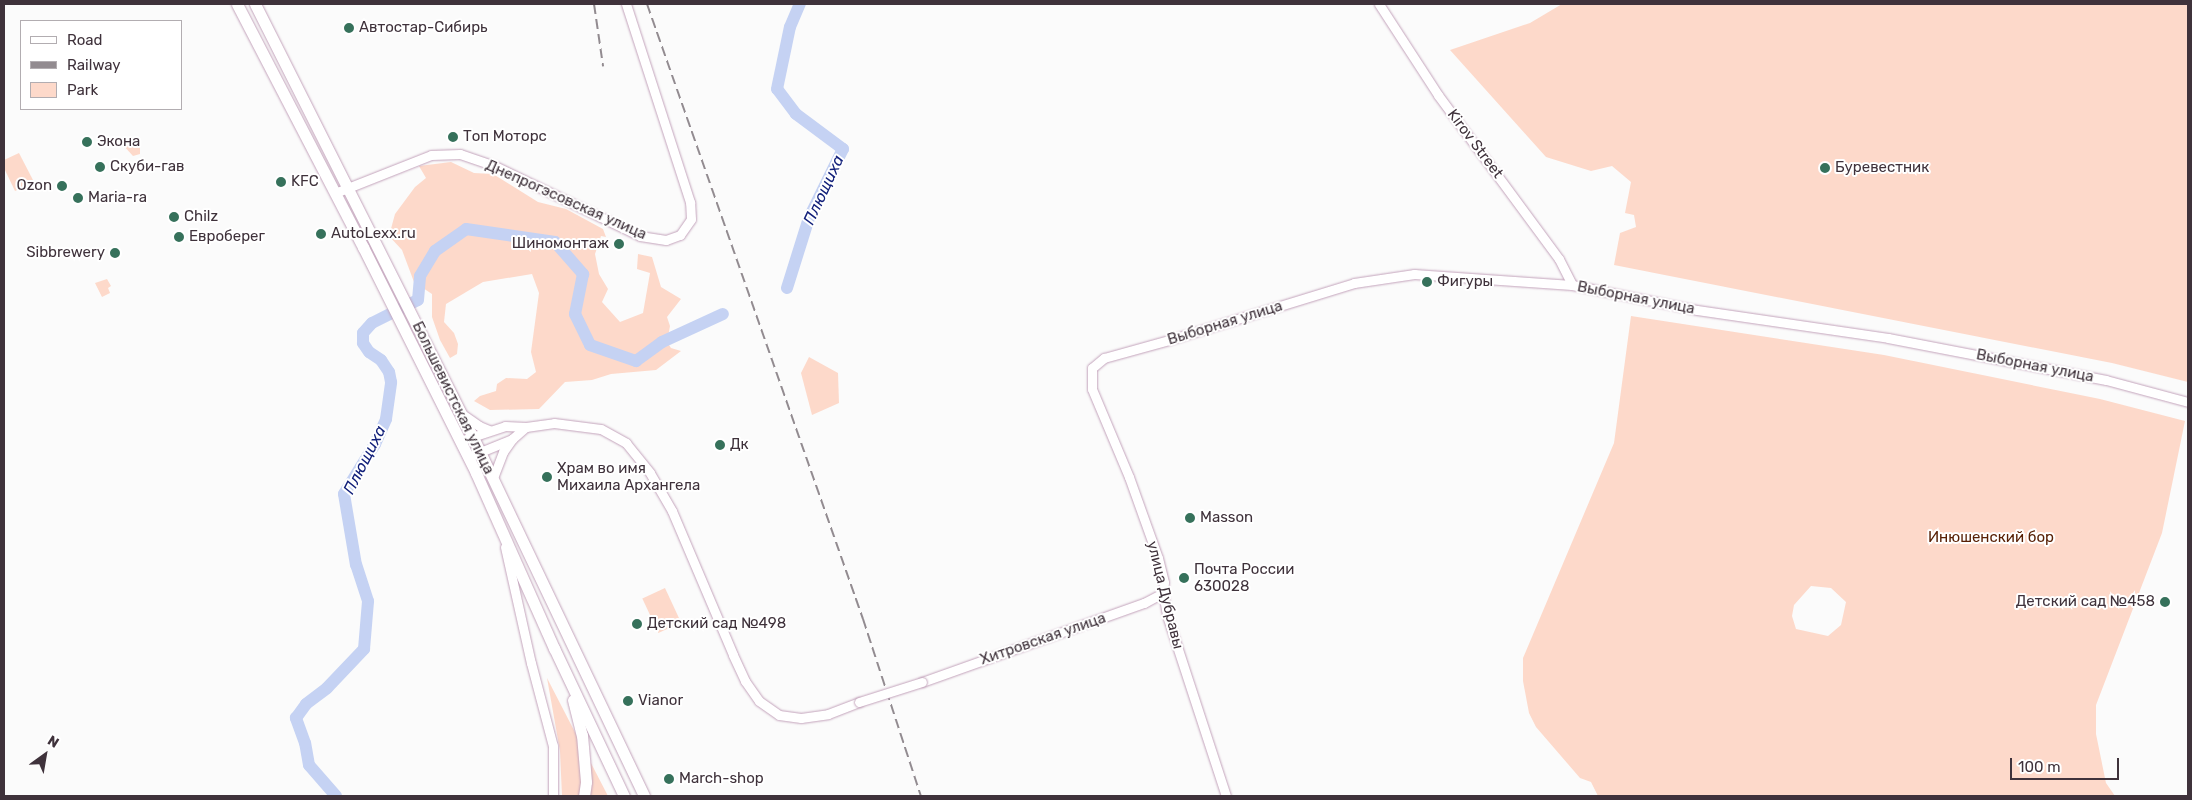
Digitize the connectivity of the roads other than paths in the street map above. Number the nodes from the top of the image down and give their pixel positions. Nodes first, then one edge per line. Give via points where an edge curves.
1 (237, 4) edge
2 (255, 4) edge
3 (626, 4) edge
4 (1379, 4) edge
5 (347, 187) junction
6 (334, 193) junction
7 (1572, 285) junction
8 (1092, 368) joint
9 (2188, 402) edge
10 (462, 414) junction
11 (526, 427) junction
12 (490, 430) junction
13 (472, 435) junction
14 (512, 439) junction
15 (460, 440) junction
16 (480, 452) junction
17 (468, 457) junction
18 (493, 478) junction
19 (502, 533) junction
20 (1163, 593) junction
21 (566, 672) junction
22 (616, 737) junction
23 (552, 796) edge
24 (584, 796) edge
25 (624, 796) edge
26 (644, 796) edge
27 (649, 796) edge
28 (1226, 796) edge

1 - 6 highway, Большевистская улица
2 - 5 highway, Большевистская улица
3 - 5 main road, Днепрогэсовская улица via 690,202 691,219 680,235 666,240 640,236 504,170 460,154 431,155
4 - 7 main road, Kirov Street via 1438,95 1533,221
5 - 6 main road, Днепрогэсовская улица
5 - 10 highway, Большевистская улица
6 - 15 highway, Большевистская улица
7 - 8 main road, Выборная улица via 1414,274 1354,283 1113,354
7 - 9 main road, Выборная улица via 1697,310 1888,338 2106,380
8 - 20 main road, улица Дубравы via 1092,389 1158,558 1164,582
10 - 12 main road
10 - 13 highway, Большевистская улица
11 - 12 main road, Хитровская улица via 505,426
11 - 14 main road
11 - 20 main road, Хитровская улица, bridge via 554,423 586,426 601,429 626,443 650,473 672,511 745,681 766,707 784,716 801,718 828,714 1144,603
12 - 13 main road, Хитровская улица
13 - 15 main road, Хитровская улица
13 - 16 highway, Большевистская улица
14 - 16 main road
14 - 18 main road
15 - 17 highway, Большевистская улица
16 - 17 main road
16 - 18 highway, Большевистская улица
17 - 19 highway, Большевистская улица
18 - 22 highway, Большевистская улица
19 - 21 highway, Большевистская улица
19 - 23 main road via 553,746
20 - 28 main road, улица Дубравы
21 - 24 highway via 582,735
21 - 25 highway, Большевистская улица
22 - 26 highway, Большевистская улица
22 - 27 highway

